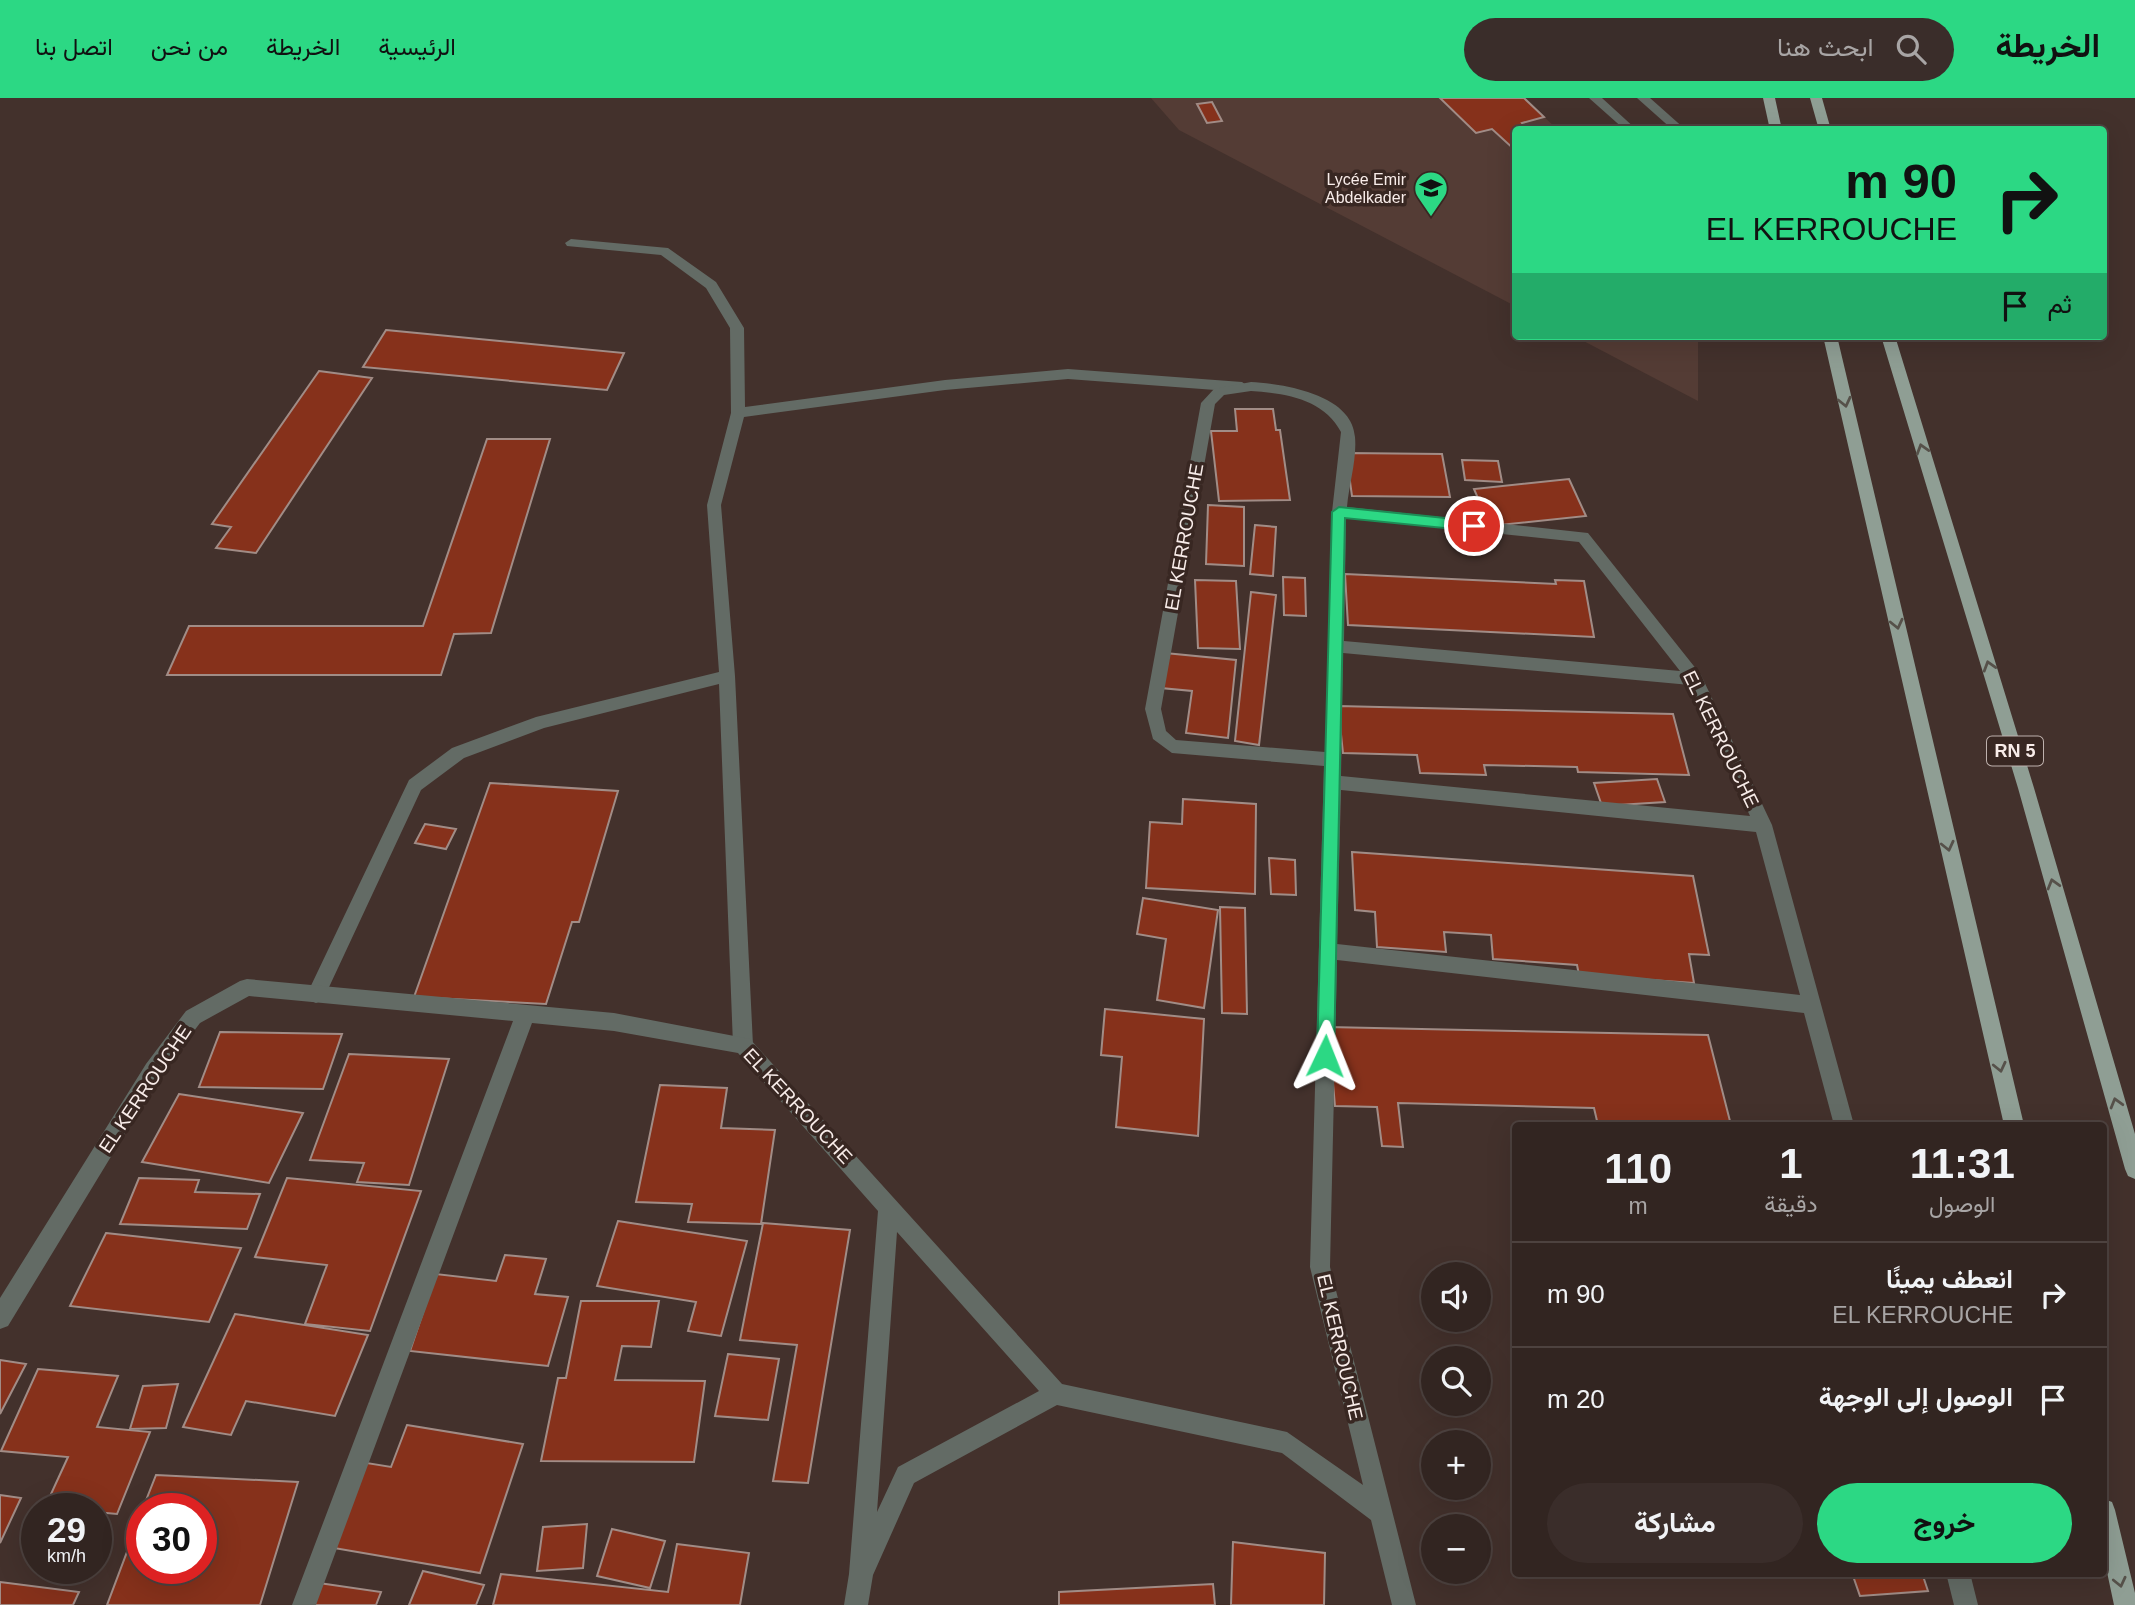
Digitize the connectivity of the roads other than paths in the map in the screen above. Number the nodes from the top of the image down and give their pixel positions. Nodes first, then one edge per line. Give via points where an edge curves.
1 (1595, 98) edge
2 (1643, 98) edge
3 (1769, 98) edge
4 (1816, 98) edge
5 (1627, 126) edge
6 (1676, 126) edge
7 (1775, 126) edge
8 (1824, 126) edge
9 (571, 243) dead end
10 (1830, 340) edge
11 (1889, 340) edge
12 (1242, 387) junction
13 (738, 413) junction
14 (1339, 512) junction
15 (1336, 646) junction
16 (727, 676) junction
17 (1695, 679) junction
18 (1333, 760) junction
19 (1332, 782) junction
20 (1763, 825) junction
21 (1328, 951) junction
22 (316, 994) junction
23 (1813, 1005) junction
24 (524, 1015) junction
25 (743, 1045) junction
26 (1843, 1122) edge
27 (2013, 1122) edge
28 (2135, 1168) edge
29 (889, 1205) junction
30 (2, 1311) edge
31 (1056, 1394) junction
32 (1380, 1512) junction
33 (2107, 1523) edge
34 (861, 1574) junction
35 (1959, 1577) edge
36 (304, 1605) edge
37 (856, 1605) edge
38 (1404, 1605) edge
39 (1966, 1605) edge
40 (2126, 1605) edge

1 - 5 street
2 - 6 street
3 - 7 main road
4 - 8 main road
9 - 13 street via 664,251 711,285 737,328
10 -> 27 main road
28 -> 11 main road, RN 5 via 2026,788
12 - 13 street via 1068,374 945,385
12 - 14 street, EL KERROUCHE via 1303,393 1335,411 1348,432
12 - 18 street, EL KERROUCHE via 1217,392 1208,403 1153,709 1158,734 1172,746
13 - 16 street via 714,505
14 - 15 street, EL KERROUCHE
14 - 17 street, EL KERROUCHE via 1583,537
15 - 17 street
15 - 18 street, EL KERROUCHE
16 - 22 street via 542,722 458,752 415,785
16 - 25 street
17 - 20 street, EL KERROUCHE
18 - 19 street, EL KERROUCHE
19 - 20 street
19 - 21 street, EL KERROUCHE
20 - 23 street, EL KERROUCHE
21 - 23 street
21 - 32 street, EL KERROUCHE via 1320,1267
22 - 24 street, EL KERROUCHE
22 - 30 street, EL KERROUCHE via 247,987 193,1017 153,1070
23 - 26 street, EL KERROUCHE
24 - 25 street, EL KERROUCHE via 614,1022
24 - 36 street
25 - 29 street, EL KERROUCHE
29 - 31 street, EL KERROUCHE
29 - 34 street
31 - 32 street via 1287,1443
31 - 34 street via 906,1475
32 - 38 street, EL KERROUCHE
33 -> 40 main road
34 - 37 street
35 - 39 street

